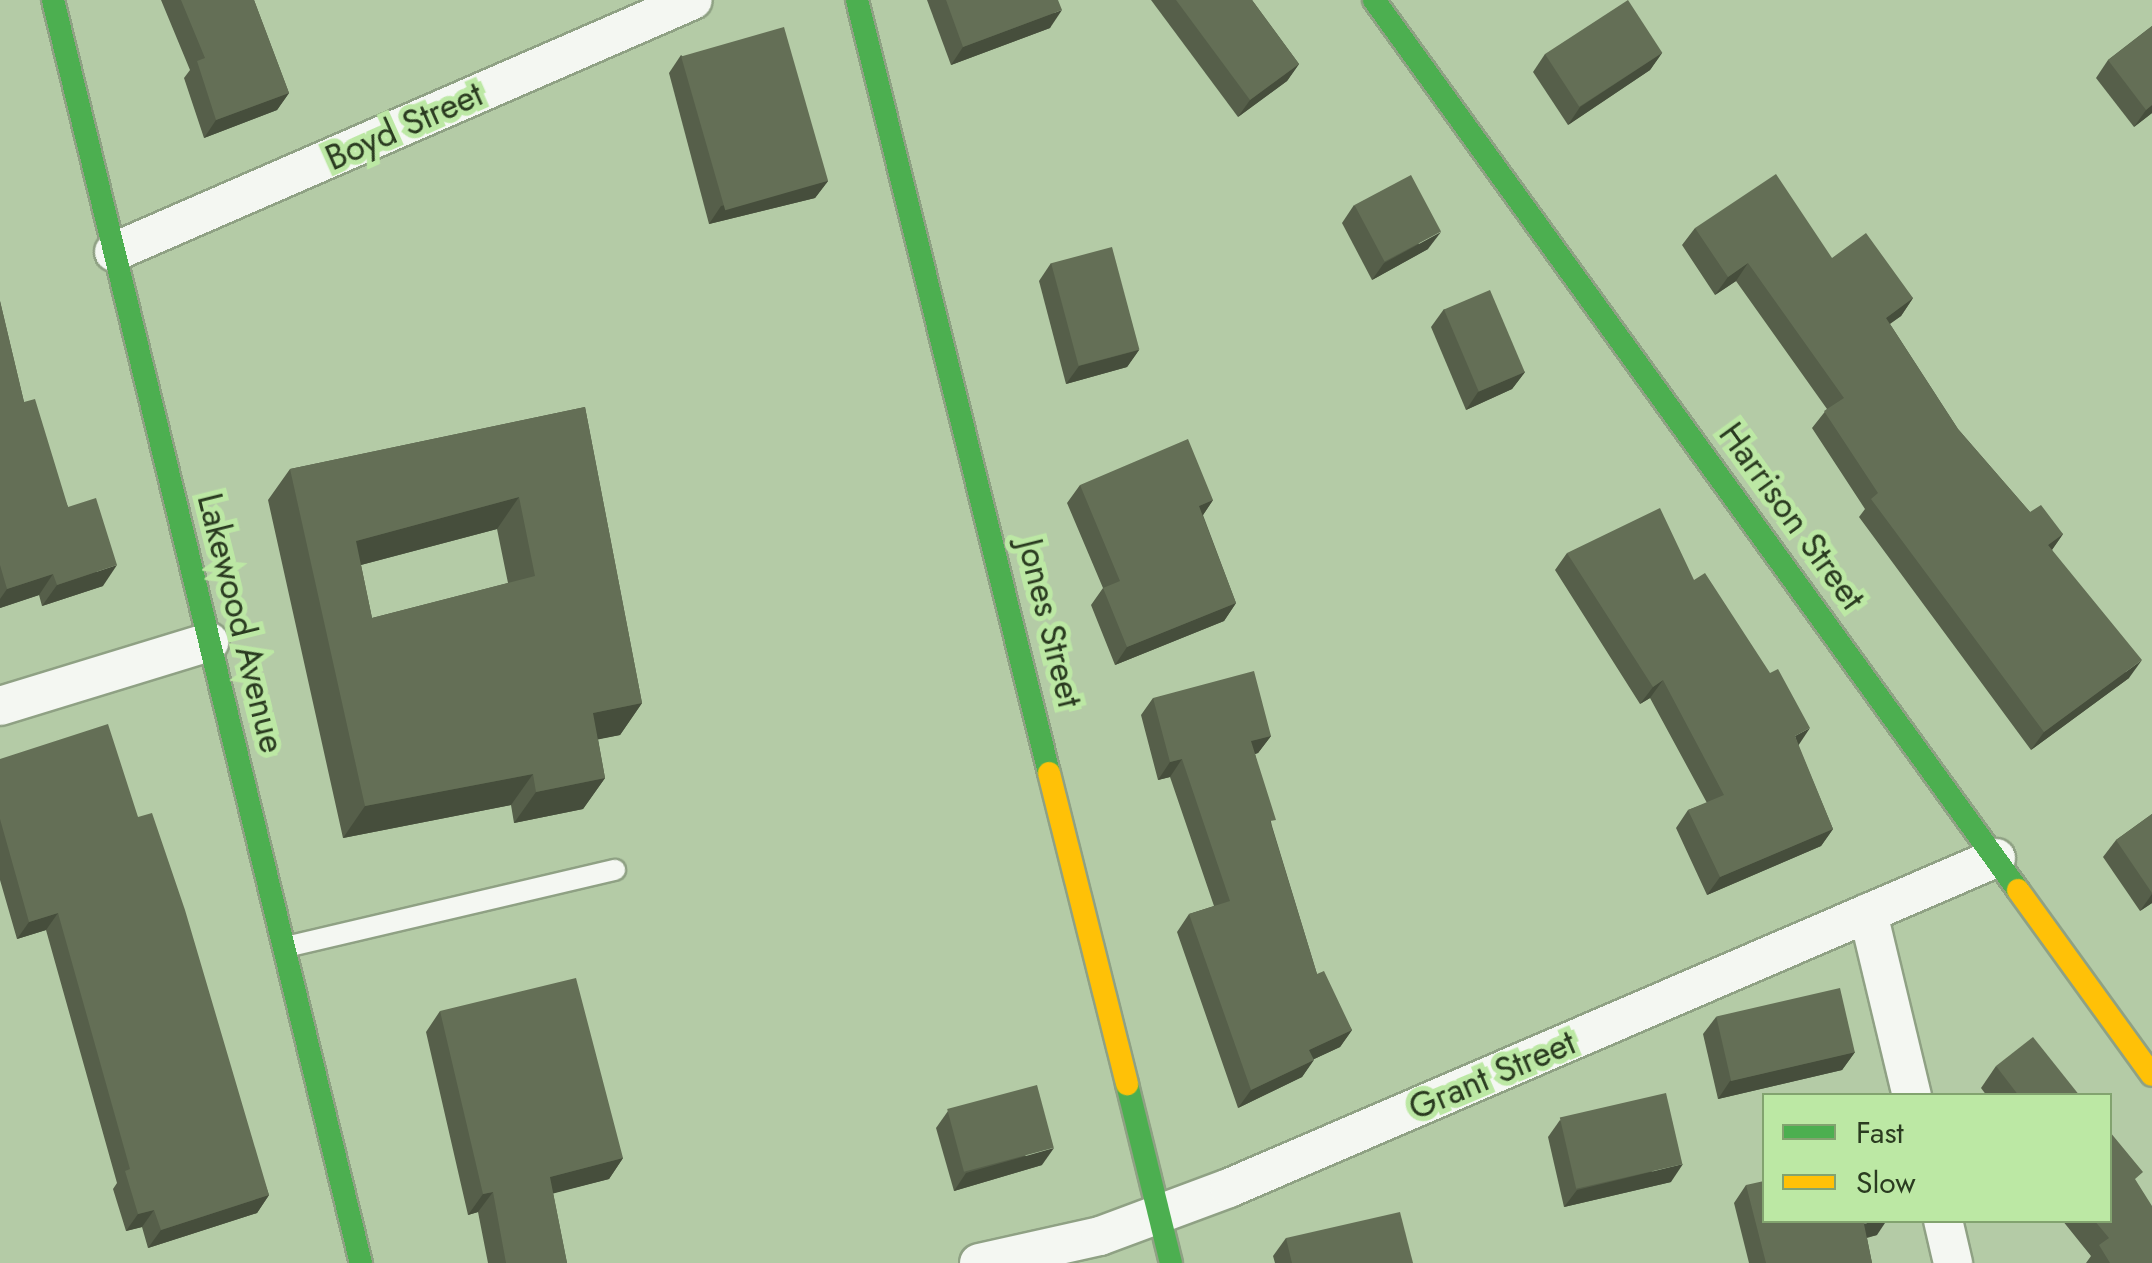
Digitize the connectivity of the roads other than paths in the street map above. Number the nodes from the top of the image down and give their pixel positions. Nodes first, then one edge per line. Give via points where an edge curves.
1 (53, 0) edge
2 (693, 0) edge
3 (857, 0) edge
4 (1374, 0) edge
5 (114, 252) junction
6 (209, 642) junction
7 (0, 706) edge
8 (1996, 858) junction
9 (614, 870) dead end
10 (1868, 913) junction
11 (284, 948) junction
12 (2152, 1075) edge
13 (1911, 1093) edge
14 (1160, 1216) junction
15 (1944, 1223) edge
16 (362, 1263) edge
17 (979, 1263) edge
18 (1171, 1263) edge
19 (1953, 1263) edge

1 - 5 street, Lakewood Avenue
2 - 5 street, Boyd Street
3 - 14 street, Jones Street
4 - 8 street, Harrison Street
5 - 6 street, Lakewood Avenue
6 - 7 street
6 - 11 street, Lakewood Avenue
8 - 10 street, Grant Street
8 - 12 street, Harrison Street
9 - 11 lane
10 - 13 street
10 - 14 street, Grant Street
11 - 16 street, Lakewood Avenue
14 - 17 street, Grant Street
14 - 18 street, Jones Street
15 - 19 street

